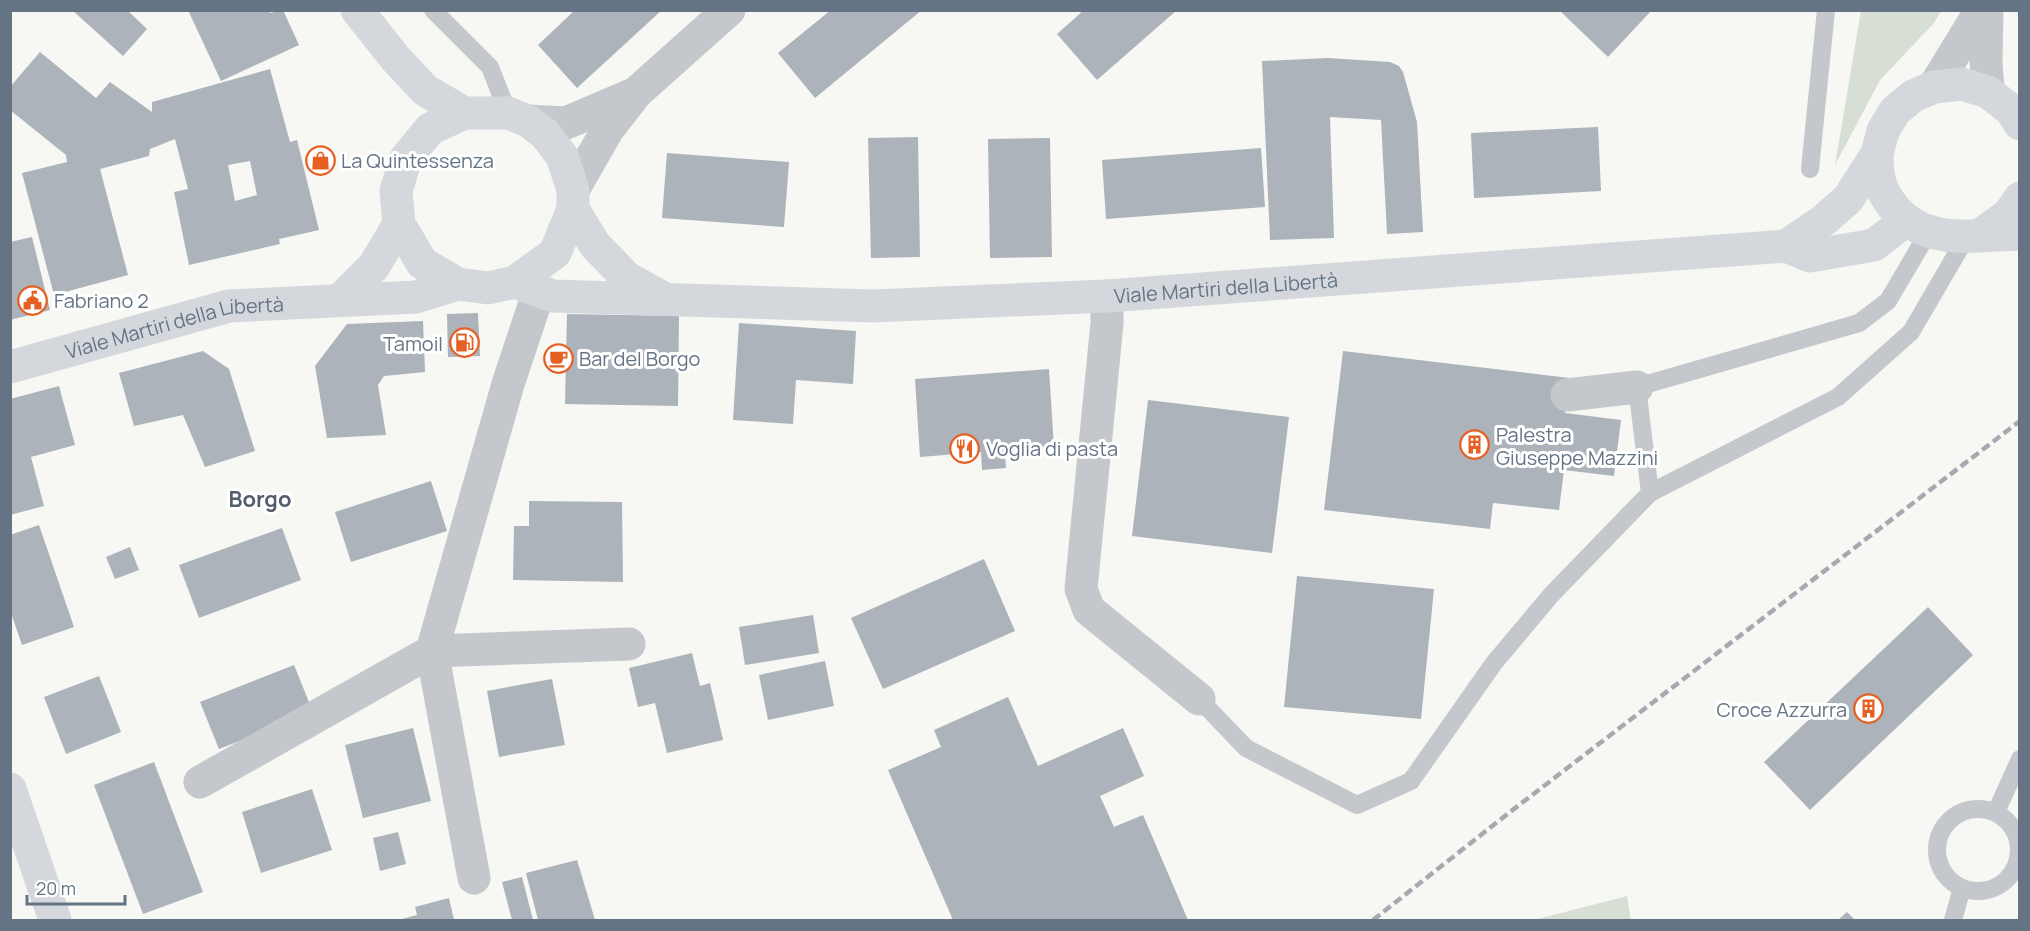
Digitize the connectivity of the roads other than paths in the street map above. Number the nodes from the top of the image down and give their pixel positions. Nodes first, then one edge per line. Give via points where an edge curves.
1 (357, 10) edge
2 (433, 10) edge
3 (729, 10) edge
4 (1826, 10) edge
5 (1981, 10) edge
6 (1987, 10) edge
7 (1935, 87) junction
8 (1988, 92) junction
9 (636, 93) junction
10 (464, 112) junction
11 (518, 117) junction
12 (2019, 124) edge
13 (1877, 154) junction
14 (1810, 169) dead end
15 (2019, 198) edge
16 (573, 199) junction
17 (399, 224) junction
18 (1917, 227) junction
19 (2019, 234) edge
20 (1974, 236) junction
21 (1786, 246) junction
22 (458, 284) junction
23 (527, 287) junction
24 (1107, 296) junction
25 (666, 299) junction
26 (340, 300) junction
27 (10, 367) edge
28 (1637, 387) junction
29 (1567, 395) dead end
30 (1650, 493) junction
31 (629, 644) dead end
32 (432, 651) junction
33 (1199, 699) joint
34 (2019, 759) edge
35 (200, 782) dead end
36 (10, 789) edge
37 (1996, 812) junction
38 (474, 878) dead end
39 (1962, 888) junction
40 (55, 921) edge
41 (1953, 921) edge

1 - 10 main road, Viale Martiri della Libertà via 425,90
2 - 11 lane via 490,67
3 - 9 street
4 - 14 lane
5 - 7 street
6 - 8 street
7 - 8 main road via 1962,84
7 - 13 main road via 1913,96 1895,111 1883,131
8 - 12 main road via 2011,110
9 - 11 street via 567,123
9 - 16 street via 608,129
10 - 11 main road, Viale Martiri della Libertà
10 - 17 main road, Viale Martiri della Libertà via 430,129 406,158 396,191
11 - 16 main road, Viale Martiri della Libertà via 545,134 562,156
13 - 18 main road via 1879,179 1889,202
13 - 21 main road via 1848,199
15 - 20 main road via 2009,214
16 - 23 main road, Viale Martiri della Libertà via 555,253
16 - 25 main road, Viale Martiri della Libertà via 595,245 627,278
17 - 22 main road, Viale Martiri della Libertà via 422,262
17 - 26 main road via 374,266
18 - 20 main road
18 - 21 main road, Viale Martiri della Libertà via 1874,245 1810,256
18 - 28 lane via 1888,301 1859,323
19 - 20 main road
20 - 30 lane via 1911,332 1838,397
21 - 24 main road, Viale Martiri della Libertà
22 - 23 main road, Viale Martiri della Libertà
22 - 26 main road, Viale Martiri della Libertà via 416,297
23 - 25 main road, Viale Martiri della Libertà via 553,296
23 - 32 street via 508,384
24 - 25 main road, Viale Martiri della Libertà via 873,306
24 - 33 street via 1081,589 1089,610
26 - 27 main road, Viale Martiri della Libertà via 229,306
28 - 29 street
28 - 30 lane
30 - 33 lane via 1552,594 1494,663 1411,781 1357,805 1246,748
31 - 32 street
32 - 35 street
32 - 38 street
34 - 37 lane
36 - 40 main road
37 - 39 lane via 2015,832 2018,860 2012,873 1990,890
37 - 39 lane via 1970,808 1957,813 1939,833 1937,859 1942,871
39 - 41 lane

